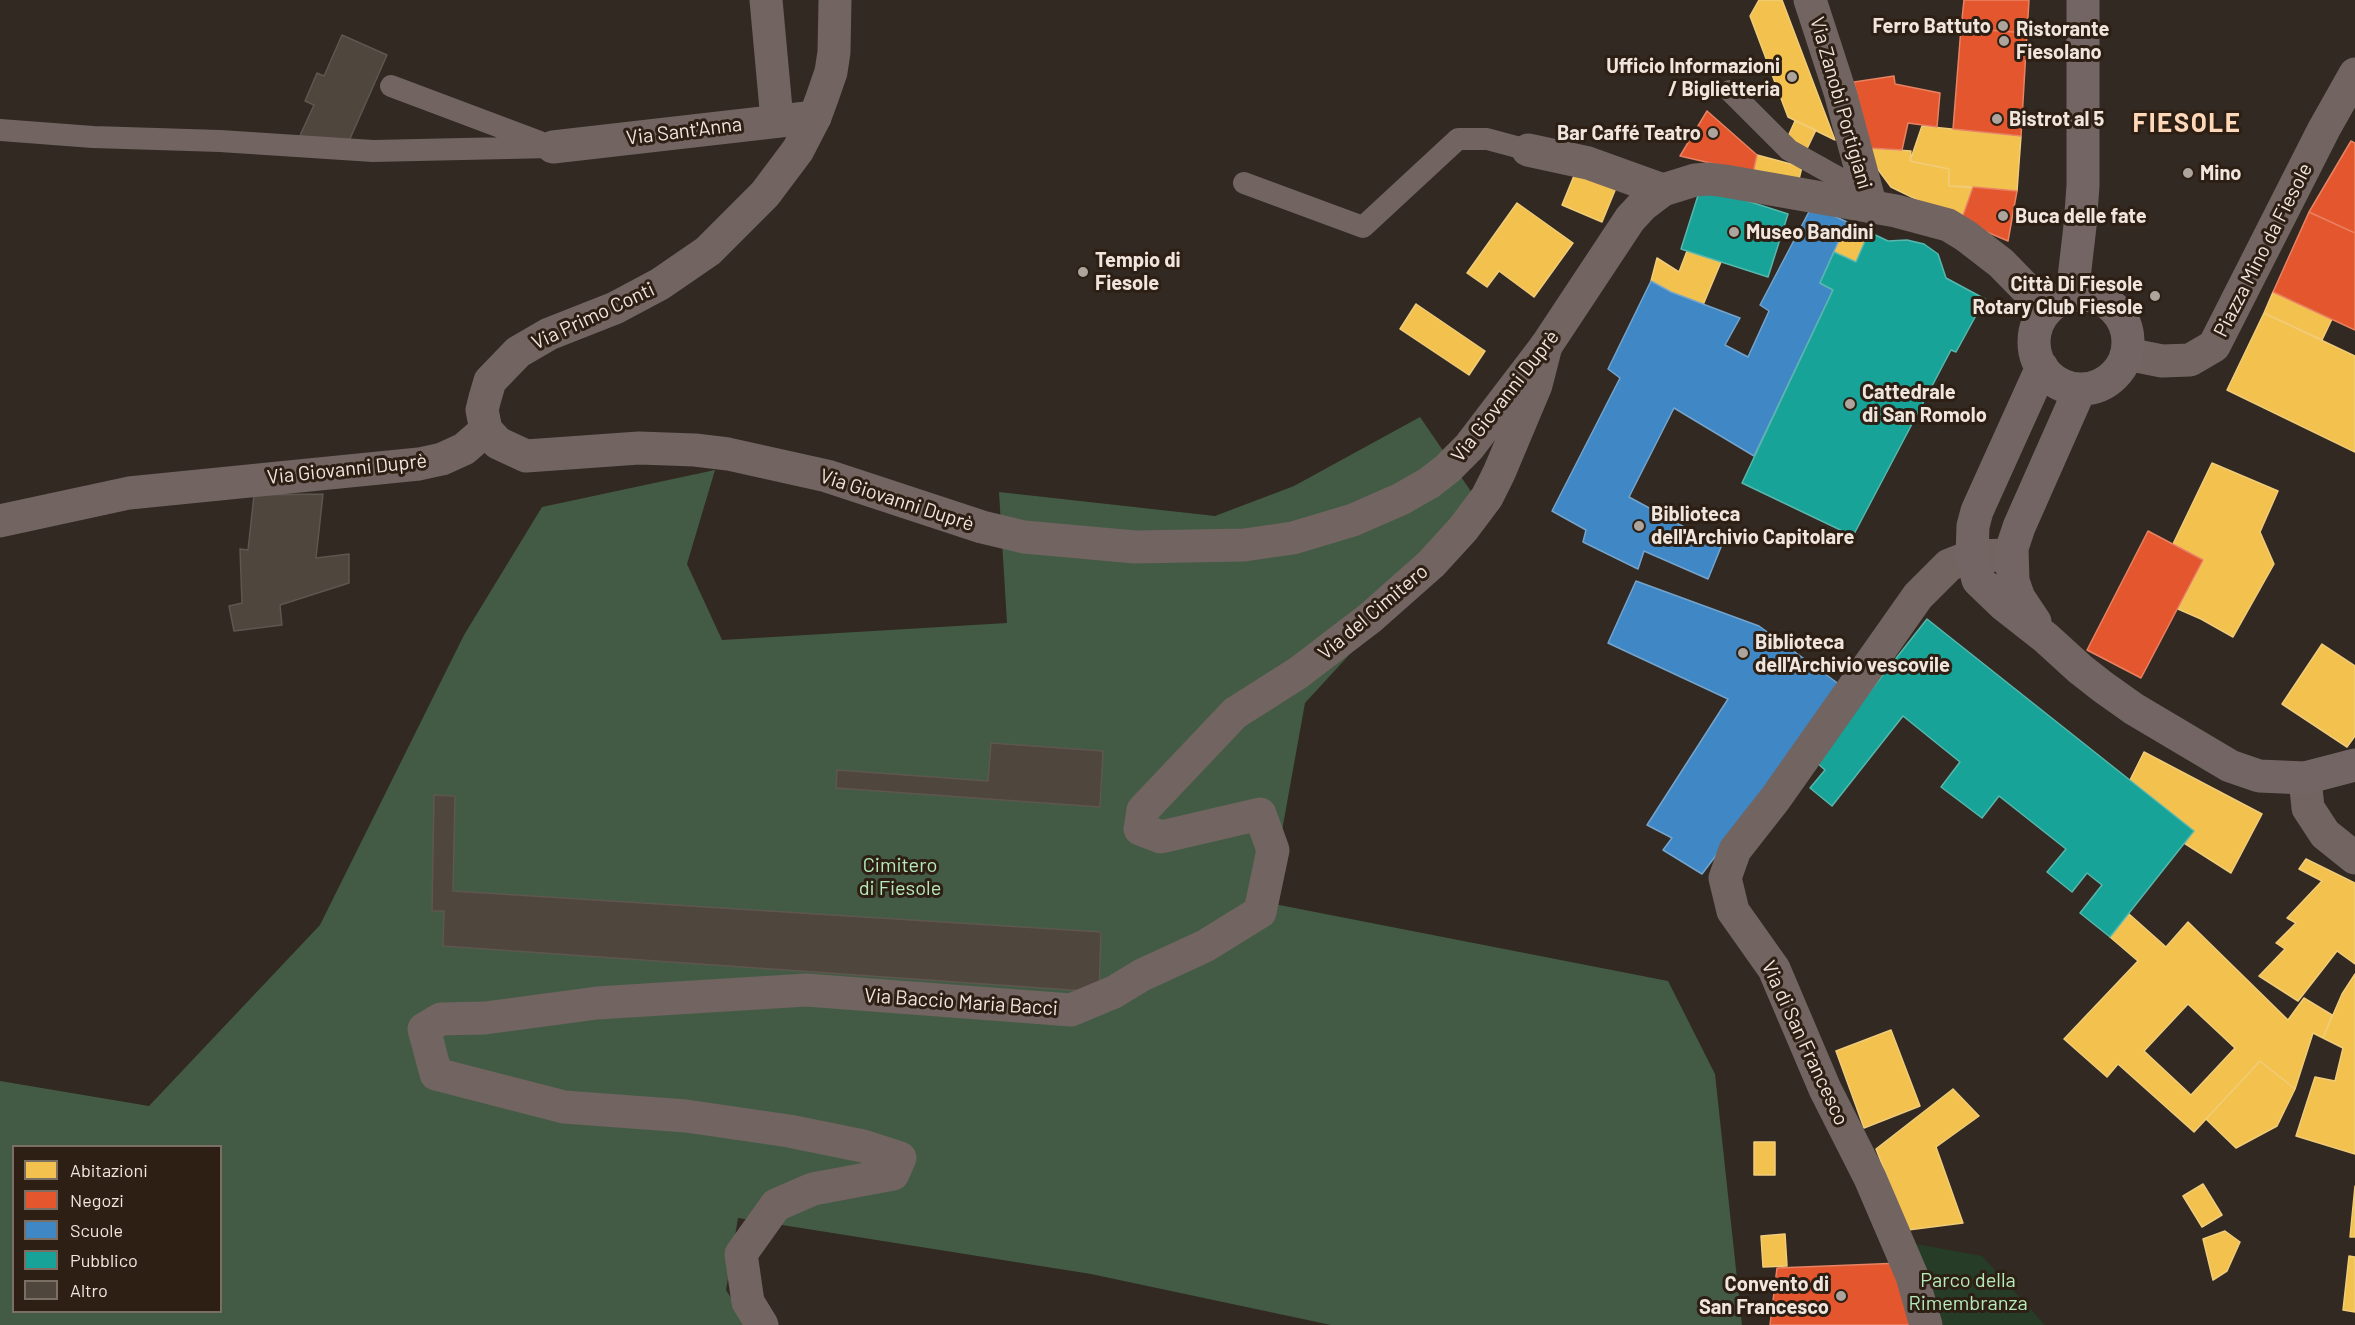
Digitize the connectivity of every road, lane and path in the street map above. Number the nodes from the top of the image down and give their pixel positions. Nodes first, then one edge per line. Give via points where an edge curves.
1 (766, 0) edge
2 (1810, 0) edge
3 (2084, 0) edge
4 (841, 9) edge
5 (2355, 74) edge
6 (391, 86) dead end
7 (1730, 91) dead end
8 (815, 117) junction
9 (777, 120) junction
10 (0, 130) edge
11 (553, 147) junction
12 (1528, 150) joint
13 (1244, 183) dead end
14 (1663, 190) junction
15 (1859, 205) junction
16 (2059, 302) junction
17 (1546, 346) junction
18 (2127, 354) junction
19 (2042, 367) junction
20 (2080, 389) junction
21 (486, 430) junction
22 (0, 520) edge
23 (2010, 555) junction
24 (1972, 556) junction
25 (2056, 646) junction
26 (2355, 765) edge
27 (2305, 778) junction
28 (1140, 830) joint
29 (2355, 858) edge
30 (762, 1325) edge
31 (1926, 1325) edge

1 - 9 street
2 - 15 street, Via Zanobi Portigiani via 1840,92
3 - 16 main road via 2080,226
4 - 8 street, Via Primo Conti via 831,72
5 - 18 street, Piazza Mino da Fiesole via 2214,346 2190,360 2162,361
6 - 11 lane
7 - 15 lane via 1789,150 1841,179
8 - 9 street, Via Sant'Anna
8 - 21 street, Via Primo Conti via 798,150 765,194 708,251 660,284 615,308 549,334 518,352 490,381 482,410
9 - 11 street, Via Sant'Anna
10 - 11 lane via 373,151
12 - 13 lane via 1487,139 1458,139 1363,227
12 - 14 street via 1588,163
14 - 15 street, Via Giovanni Duprè via 1709,178
14 - 17 street, Via Giovanni Duprè via 1629,219
15 - 16 street, Via Giovanni Duprè via 1948,225
16 - 18 main road via 2086,295 2111,305 2127,327
16 - 19 main road via 2038,322 2034,337 2035,353
17 - 21 street, Via Giovanni Duprè via 1469,447 1429,483 1353,520 1293,538 1244,545 1135,547 1024,537 827,476 768,462 695,450 639,448 526,456 498,443
17 - 28 street, Via del Cimitero via 1536,385 1499,473 1463,529 1431,564 1370,618 1298,673 1235,713 1143,810
18 - 20 main road via 2110,380
19 - 20 main road via 2065,387
19 - 24 main road via 1977,511
20 - 23 main road
21 - 22 street, Via Giovanni Duprè via 464,449 419,464 129,493
23 - 24 street
23 - 25 main road via 2019,598
24 - 25 main road via 1978,580 1987,591
24 - 31 street, Via di San Francesco via 1949,565 1918,596 1735,850 1725,878 1733,911 1774,969 1824,1089 1870,1178 1912,1276
25 - 27 main road via 2134,709 2230,766 2259,776
26 - 27 main road
27 - 29 street via 2308,808 2325,834
28 - 30 street, Via Baccio Maria Bacci via 1161,837 1260,814 1273,849 1260,912 1205,946 1071,1010 806,990 597,1003 485,1018 441,1019 424,1029 436,1074 564,1107 686,1116 789,1131 900,1158 893,1174 813,1189 776,1205 741,1254 748,1302

